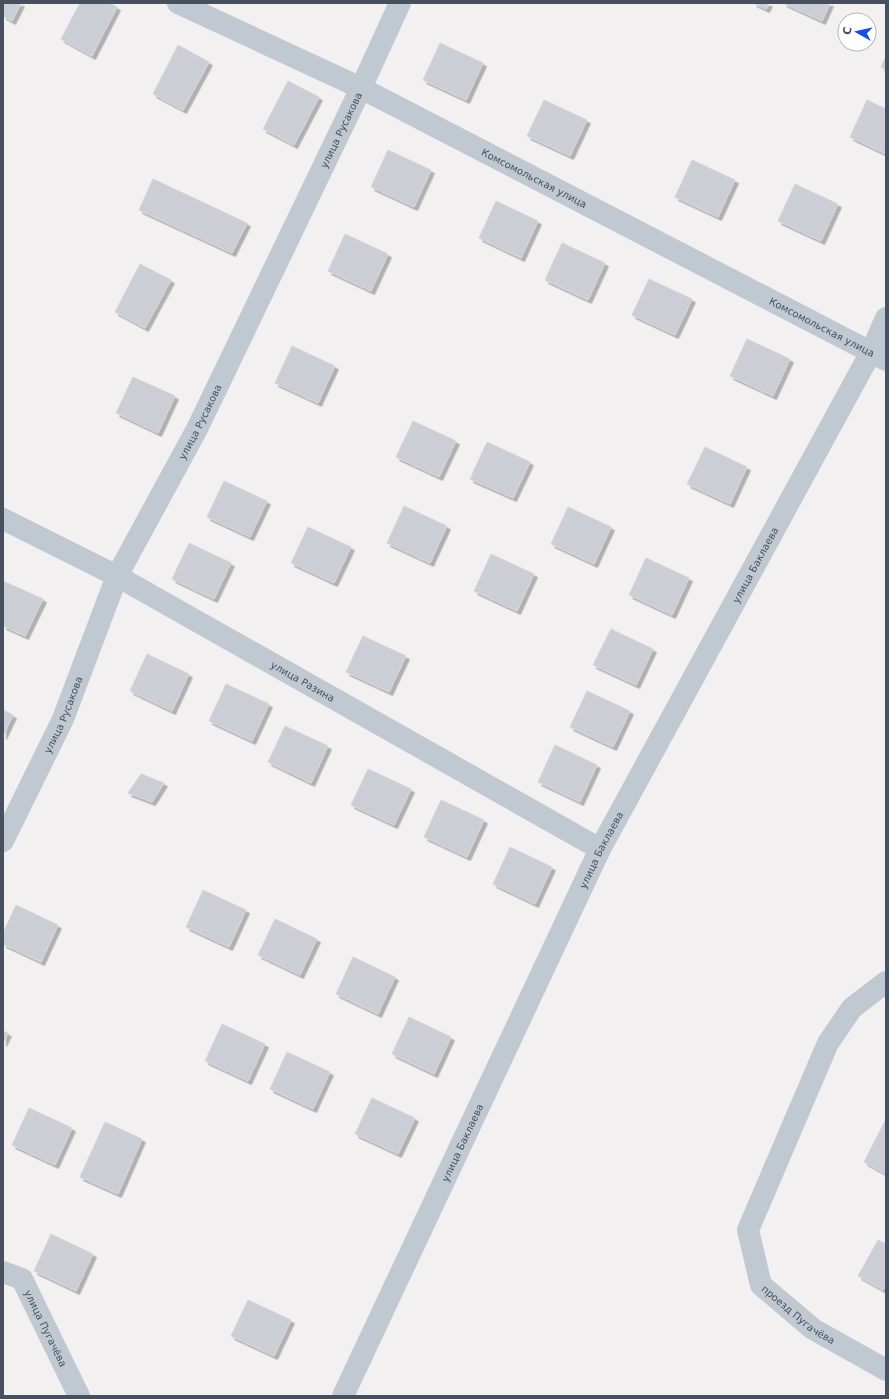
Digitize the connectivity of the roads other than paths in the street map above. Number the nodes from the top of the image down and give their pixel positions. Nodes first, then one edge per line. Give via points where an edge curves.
1 (178, 3) edge
2 (400, 3) edge
3 (361, 88) junction
4 (886, 318) edge
5 (878, 356) edge
6 (3, 519) edge
7 (117, 576) junction
8 (3, 840) edge
9 (600, 849) junction
10 (886, 982) edge
11 (3, 1272) edge
12 (886, 1370) edge
13 (79, 1396) edge
14 (343, 1396) edge

1 - 3 street, Комсомольская улица
2 - 3 street, улица Русакова
3 - 5 street, Комсомольская улица
3 - 7 street, улица Русакова via 197,429
4 - 5 street, улица Баклаева
5 - 9 street, улица Баклаева
6 - 7 street, улица Разина
7 - 8 street, улица Русакова via 63,719
7 - 9 street, улица Разина
9 - 14 street, улица Баклаева
10 - 12 street, проезд Пугачёва via 852,1008 828,1043 748,1230 761,1285 813,1329
11 - 13 street, улица Пугачёва via 22,1279

